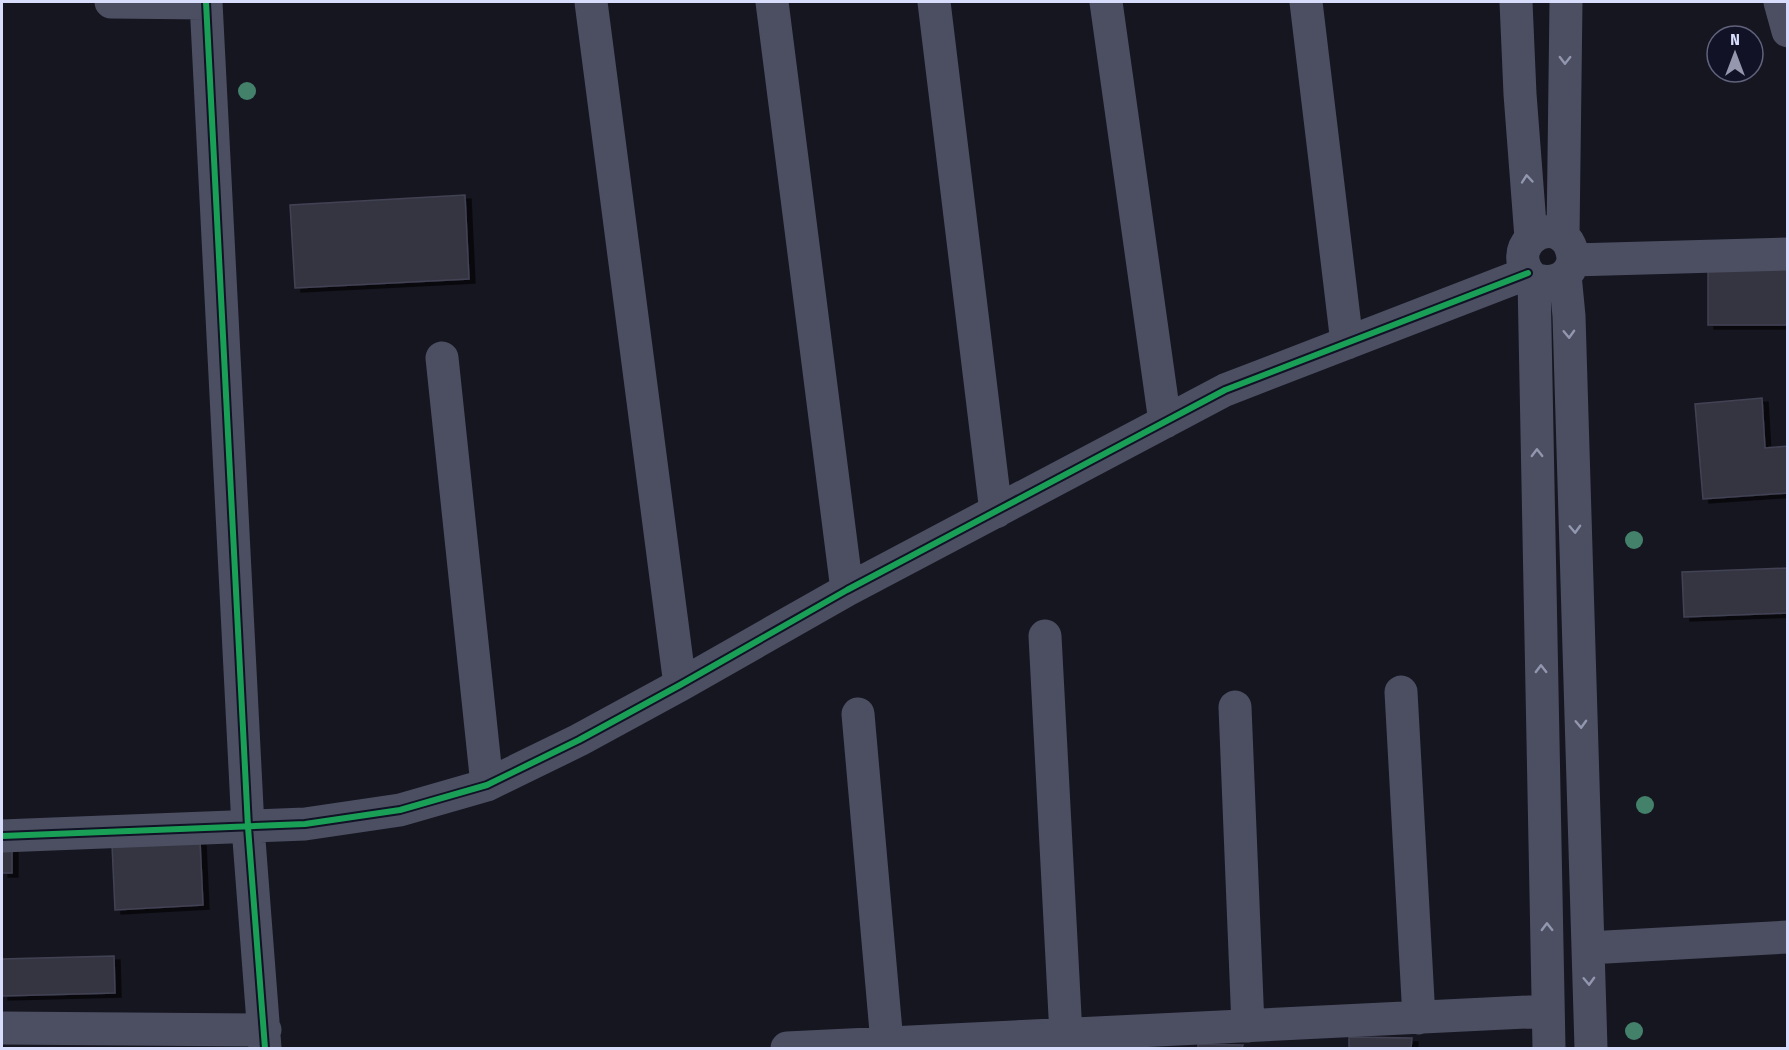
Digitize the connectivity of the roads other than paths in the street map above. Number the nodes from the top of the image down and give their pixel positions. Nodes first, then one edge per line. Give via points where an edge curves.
1 (111, 2) edge
2 (206, 2) edge
3 (591, 2) edge
4 (772, 2) edge
5 (934, 2) edge
6 (1106, 2) edge
7 (1306, 2) edge
8 (1516, 2) edge
9 (1566, 2) edge
10 (1780, 2) edge
11 (1788, 31) edge
12 (1788, 254) edge
13 (1549, 260) junction
14 (1347, 343) junction
15 (442, 358) dead end
16 (1165, 422) junction
17 (996, 512) junction
18 (847, 590) junction
19 (1045, 636) dead end
20 (680, 685) junction
21 (1401, 692) dead end
22 (1235, 707) dead end
23 (858, 714) dead end
24 (487, 785) junction
25 (248, 827) junction
26 (2, 836) edge
27 (1788, 937) edge
28 (1588, 948) junction
29 (1548, 1011) junction
30 (1419, 1018) junction
31 (1248, 1026) junction
32 (2, 1028) edge
33 (1066, 1035) junction
34 (1335, 1035) edge
35 (265, 1039) edge
36 (1155, 1040) edge
37 (886, 1043) junction
38 (981, 1044) edge
39 (787, 1048) edge
40 (1549, 1048) edge
41 (1591, 1048) edge

1 - 2 street
2 - 25 street
3 - 20 street
4 - 18 street
5 - 17 street
6 - 16 street
7 - 14 street
13 -> 8 street via 1520,94
9 -> 13 street
10 - 11 street
12 - 13 street
13 - 14 street
13 -> 28 street via 1569,316
29 -> 13 street
14 - 16 street via 1225,390
15 - 24 street
16 - 17 street
17 - 18 street
18 - 20 street
19 - 33 street
20 - 24 street
21 - 30 street
22 - 31 street
23 - 37 street
24 - 25 street via 400,810 305,824
25 - 26 street
25 - 35 street
27 - 28 street
28 -> 41 street
29 - 30 street
29 - 40 street
30 - 34 street
31 - 34 street
31 - 36 street
32 - 35 street
33 - 36 street
33 - 38 street
37 - 38 street
37 - 39 street

